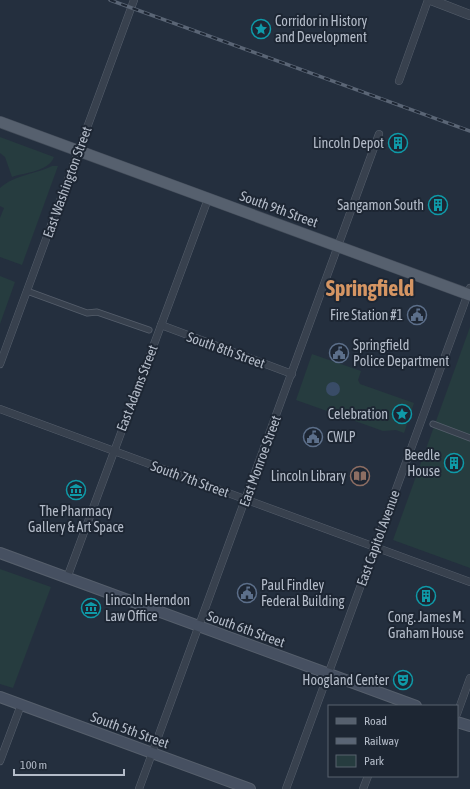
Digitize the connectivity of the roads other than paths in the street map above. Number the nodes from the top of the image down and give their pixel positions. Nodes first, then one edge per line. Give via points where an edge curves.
1 (134, 0) edge
2 (430, 0) edge
3 (470, 15) edge
4 (400, 81) dead end
5 (0, 122) edge
6 (379, 134) dead end
7 (78, 151) junction
8 (208, 198) junction
9 (338, 246) junction
10 (27, 291) junction
11 (469, 292) edge
12 (161, 325) junction
13 (149, 330) dead end
14 (0, 364) edge
15 (292, 374) junction
16 (0, 409) edge
17 (433, 424) dead end
18 (470, 438) edge
19 (114, 451) junction
20 (246, 500) junction
21 (375, 547) junction
22 (0, 553) edge
23 (67, 578) junction
24 (470, 582) edge
25 (199, 626) junction
26 (329, 674) junction
27 (470, 678) edge
28 (0, 697) edge
29 (395, 702) edge
30 (21, 705) junction
31 (411, 705) edge
32 (458, 711) edge
33 (458, 722) edge
34 (470, 726) edge
35 (152, 753) junction
36 (0, 761) edge
37 (368, 777) edge
38 (139, 789) edge
39 (250, 789) edge
40 (286, 789) edge
41 (363, 789) edge

1 - 7 street, East Washington Street
2 - 3 street
2 - 4 street
5 - 7 main road, South 9th Street
6 - 9 street, East Monroe Street
7 - 8 main road, South 9th Street
7 - 10 street, East Washington Street
8 - 9 main road, South 9th Street
8 - 12 street, East Adams Street
9 - 11 main road, South 9th Street
9 - 15 street, East Monroe Street
10 - 13 street via 87,313 97,312
10 - 14 street, East Washington Street
11 - 21 street, East Capitol Avenue
12 - 15 street, South 8th Street
12 - 19 street, East Adams Street
15 - 20 street, East Monroe Street
16 - 19 street, South 7th Street
17 - 18 street
19 - 20 street, South 7th Street
19 - 23 street, East Adams Street
20 - 21 street, South 7th Street
20 - 25 street, East Monroe Street
21 - 24 street, South 7th Street
21 - 26 street, East Capitol Avenue
22 - 23 main road, South 6th Street
23 - 25 main road, South 6th Street
25 - 26 main road, South 6th Street
25 - 35 street, East Monroe Street
26 - 29 main road, South 6th Street
26 - 40 street, East Capitol Avenue
27 - 32 street
28 - 30 main road, South 5th Street
29 - 31 main road, South 6th Street
30 - 35 main road, South 5th Street
30 - 36 street
33 - 34 main road
35 - 38 street, East Monroe Street
35 - 39 main road, South 5th Street
37 - 41 street

